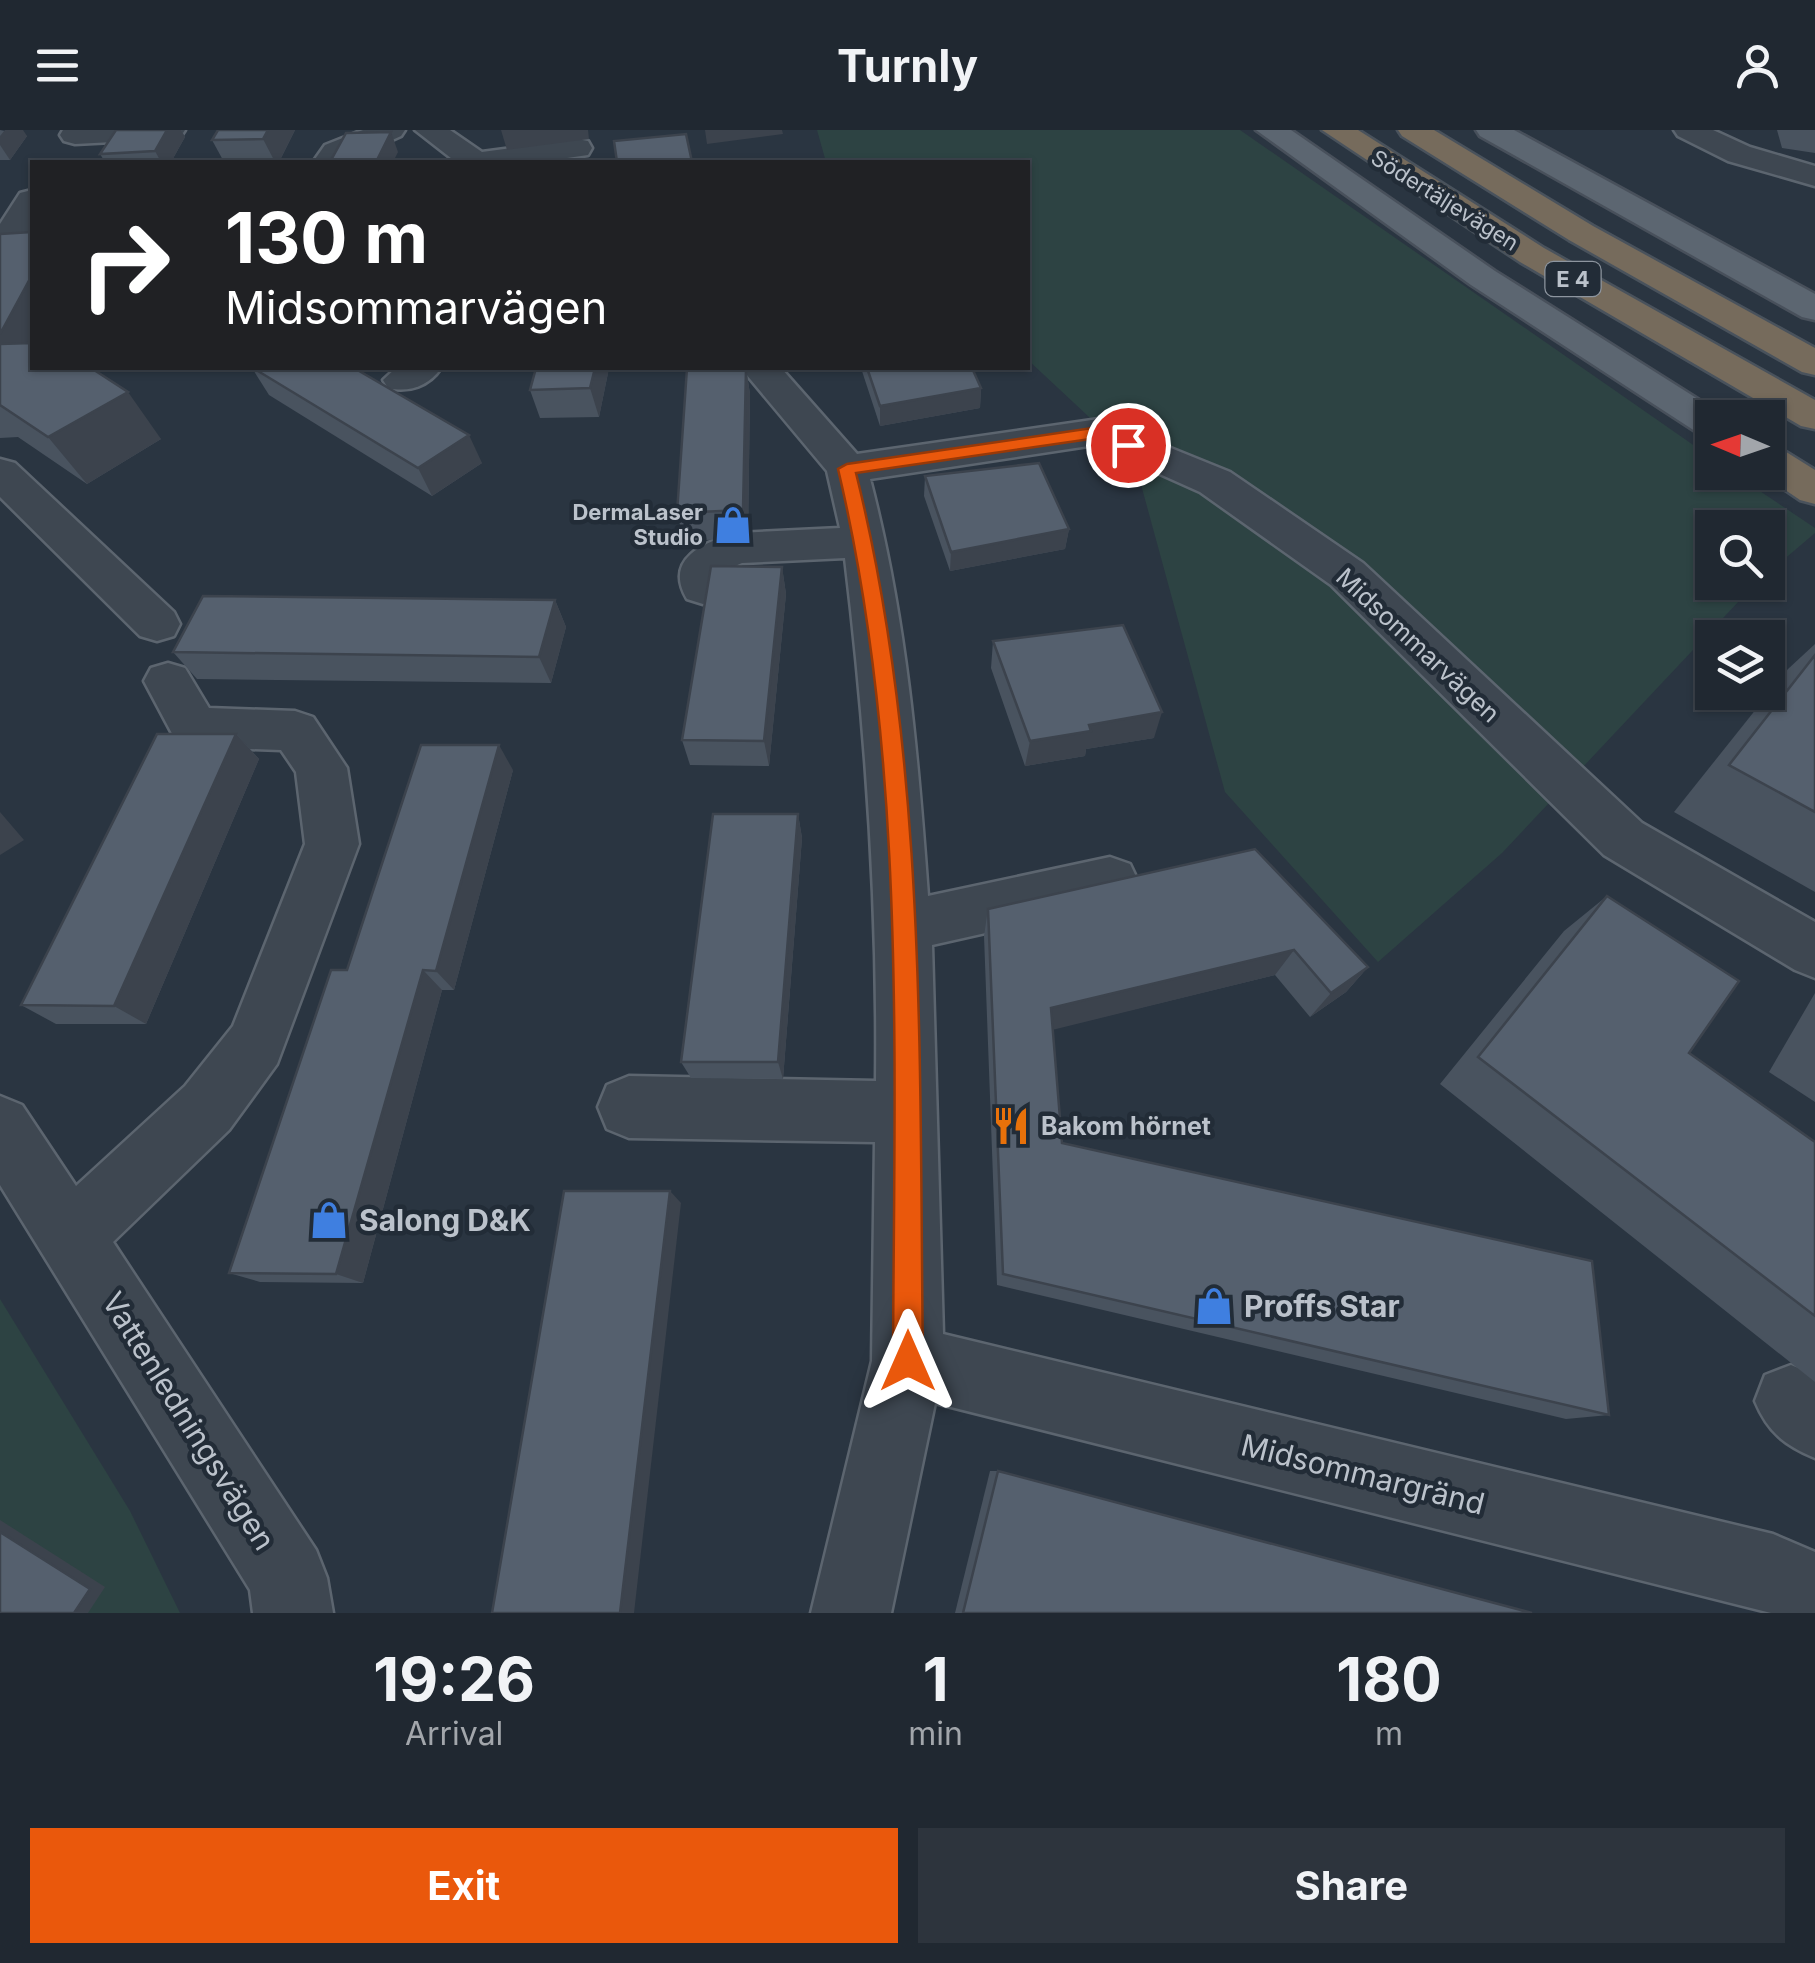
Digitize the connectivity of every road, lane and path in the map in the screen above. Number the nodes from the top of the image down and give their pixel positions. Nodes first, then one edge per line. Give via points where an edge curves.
1 (170, 130) edge
2 (390, 130) edge
3 (430, 130) edge
4 (1270, 130) edge
5 (1337, 130) edge
6 (1413, 130) edge
7 (1491, 130) edge
8 (1689, 130) edge
9 (77, 132) edge
10 (577, 148) dead end
11 (58, 160) edge
12 (330, 160) edge
13 (472, 160) edge
14 (490, 160) edge
15 (1815, 176) edge
16 (0, 194) edge
17 (30, 196) edge
18 (30, 199) edge
19 (0, 251) edge
20 (1815, 308) edge
21 (1815, 364) edge
22 (762, 370) edge
23 (1695, 413) edge
24 (1815, 417) edge
25 (1785, 466) edge
26 (847, 469) junction
27 (1785, 469) edge
28 (0, 472) edge
29 (1815, 481) edge
30 (1815, 490) edge
31 (864, 542) junction
32 (702, 588) dead end
33 (156, 624) dead end
34 (168, 681) dead end
35 (1110, 882) edge
36 (902, 927) junction
37 (1815, 952) edge
38 (629, 1107) dead end
39 (908, 1112) junction
40 (0, 1128) edge
41 (71, 1235) junction
42 (908, 1361) junction
43 (1815, 1593) edge
44 (293, 1613) edge
45 (851, 1613) edge

1 - 9 street
2 - 12 street
3 - 13 street
4 - 23 main road, Södertäljevägen
5 - 24 highway, Södertäljevägen / E 4 via 1532,256
6 - 21 highway, Södertäljevägen / E 4
7 - 20 main road
8 - 15 street via 1740,154
9 - 11 street
10 - 14 street
16 - 17 street
18 - 19 street
22 - 26 street
25 - 29 main road
26 - 31 street
26 - 37 street, Midsommarvägen via 1099,432 1215,482 1347,574 1623,839
27 - 30 highway
28 - 33 street
31 - 32 street via 736,548 707,560
31 - 36 street via 890,723
34 - 41 street via 194,726 294,731 321,768 332,844 256,1044 207,1108
35 - 36 street
36 - 39 street
38 - 39 street
39 - 42 street
40 - 41 street, Vattenledningsvägen
41 - 44 street, Vattenledningsvägen via 288,1578
42 - 43 street, Midsommargränd via 1773,1573
42 - 45 street

